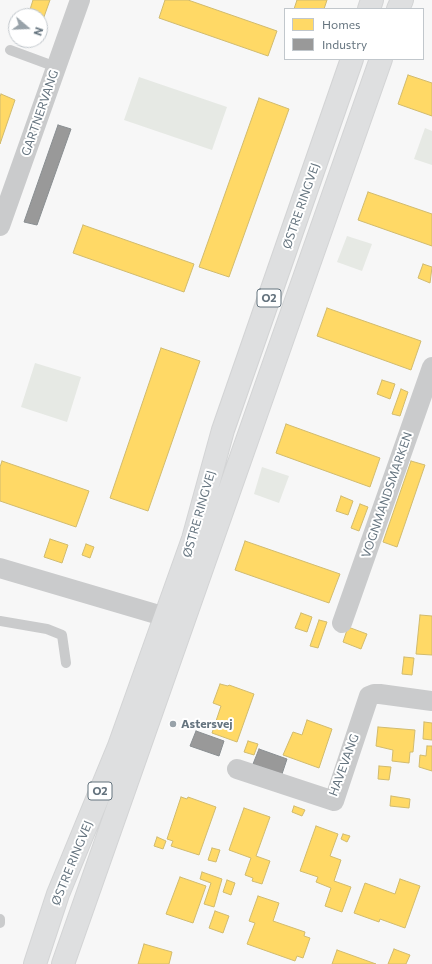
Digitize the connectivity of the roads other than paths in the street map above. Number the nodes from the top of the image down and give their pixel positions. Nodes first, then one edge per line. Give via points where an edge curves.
1 (80, 0) edge
2 (10, 50) dead end
3 (352, 60) edge
4 (381, 60) edge
5 (56, 67) junction
6 (3, 205) edge
7 (0, 226) edge
8 (432, 367) edge
9 (0, 568) edge
10 (166, 617) junction
11 (0, 621) edge
12 (342, 623) dead end
13 (176, 642) junction
14 (66, 663) dead end
15 (432, 701) edge
16 (237, 769) dead end
17 (0, 919) edge
18 (0, 923) edge
19 (34, 964) edge
20 (63, 964) edge

1 - 5 street, GARTNERVANG
2 - 5 lane
3 - 10 main road, ØSTRE RINGVEJ / O2 via 223,430 193,539
4 - 13 main road, ØSTRE RINGVEJ / O2
5 - 6 street, GARTNERVANG
6 - 7 street, GARTNERVANG
8 - 12 street, VOGNMANDSMARKEN
9 - 10 street
10 - 13 street via 172,622
10 - 19 main road, ØSTRE RINGVEJ / O2 via 119,746 58,894
11 - 14 lane via 47,629 62,635
13 - 20 main road, ØSTRE RINGVEJ / O2
15 - 16 street, HAVEVANG via 374,694 369,696 334,801
17 - 18 lane

